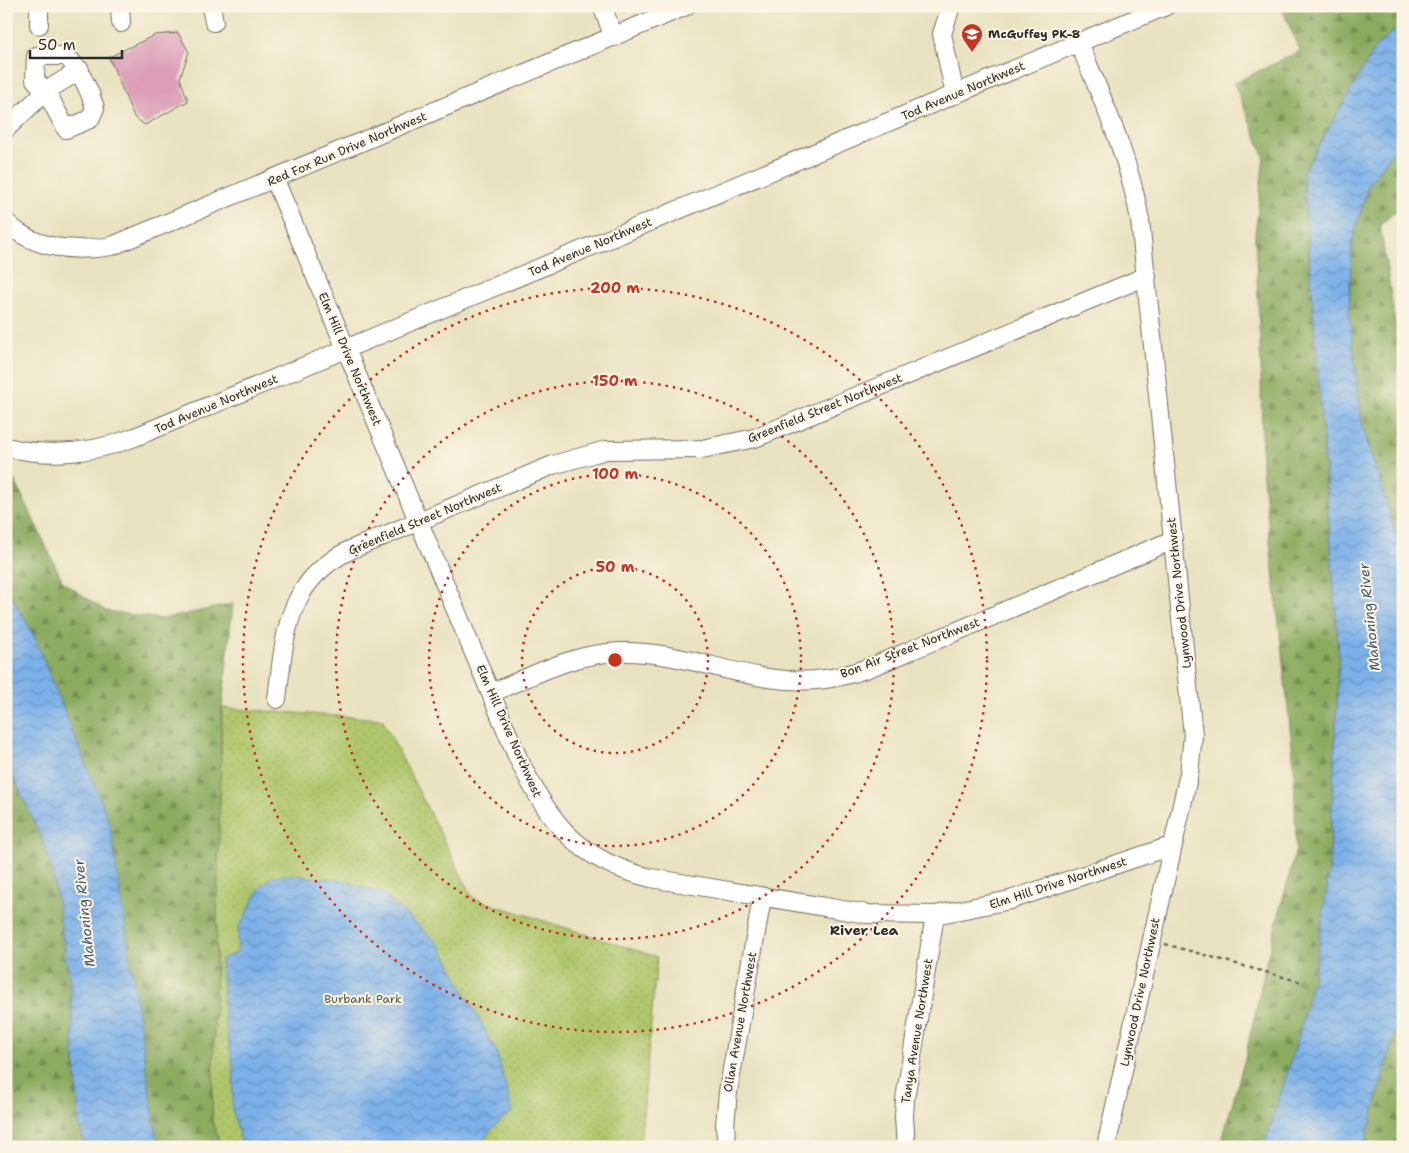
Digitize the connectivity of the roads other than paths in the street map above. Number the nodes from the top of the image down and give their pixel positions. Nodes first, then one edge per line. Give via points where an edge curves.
1 (38, 6) edge
2 (602, 6) edge
3 (686, 6) edge
4 (951, 6) edge
5 (1166, 6) edge
6 (1143, 10) edge
7 (39, 25) dead end
8 (614, 37) junction
9 (1079, 43) junction
10 (80, 70) junction
11 (46, 91) junction
12 (954, 95) junction
13 (6, 129) edge
14 (275, 180) junction
15 (6, 222) edge
16 (1147, 276) junction
17 (346, 349) junction
18 (6, 446) edge
19 (418, 521) junction
20 (1173, 540) junction
21 (491, 693) junction
22 (277, 699) dead end
23 (1172, 846) junction
24 (762, 898) junction
25 (935, 915) junction
26 (727, 1147) edge
27 (906, 1147) edge
28 (1106, 1147) edge

1 - 7 street
2 - 8 street
3 - 8 street, Red Fox Run Drive Northwest
4 - 12 street via 942,34
5 - 6 street, Tod Avenue Northwest
6 - 9 street, Tod Avenue Northwest
8 - 14 street, Red Fox Run Drive Northwest
9 - 12 street, Tod Avenue Northwest
9 - 16 street, Lynwood Drive Northwest via 1130,173
10 - 11 street
10 - 11 street via 67,56 36,56 35,80
10 - 11 street via 96,108 90,119 66,129
11 - 13 street
12 - 17 street, Tod Avenue Northwest
14 - 15 street, Red Fox Run Drive Northwest via 105,248 79,250 46,245
14 - 17 street, Elm Hill Drive Northwest
16 - 19 street, Greenfield Street Northwest via 754,438 702,449 628,448 585,455
16 - 20 street, Lynwood Drive Northwest
17 - 18 street, Tod Avenue Northwest via 113,445 65,454
17 - 19 street, Elm Hill Drive Northwest
19 - 21 street, Elm Hill Drive Northwest
19 - 22 street, Greenfield Street Northwest via 340,555 308,582 295,602 288,623
20 - 21 street, Bon Air Street Northwest via 838,677 784,680 657,655 619,652 575,659
20 - 23 street, Lynwood Drive Northwest via 1193,735 1189,773
21 - 24 street, Elm Hill Drive Northwest via 536,796 556,823 580,846 608,864 637,875
23 - 25 street, Elm Hill Drive Northwest via 1010,900
23 - 28 street, Lynwood Drive Northwest
24 - 25 street, Elm Hill Drive Northwest via 867,914
24 - 26 street, Olian Avenue Northwest via 728,1092
25 - 27 street, Tanya Avenue Northwest via 905,1099

